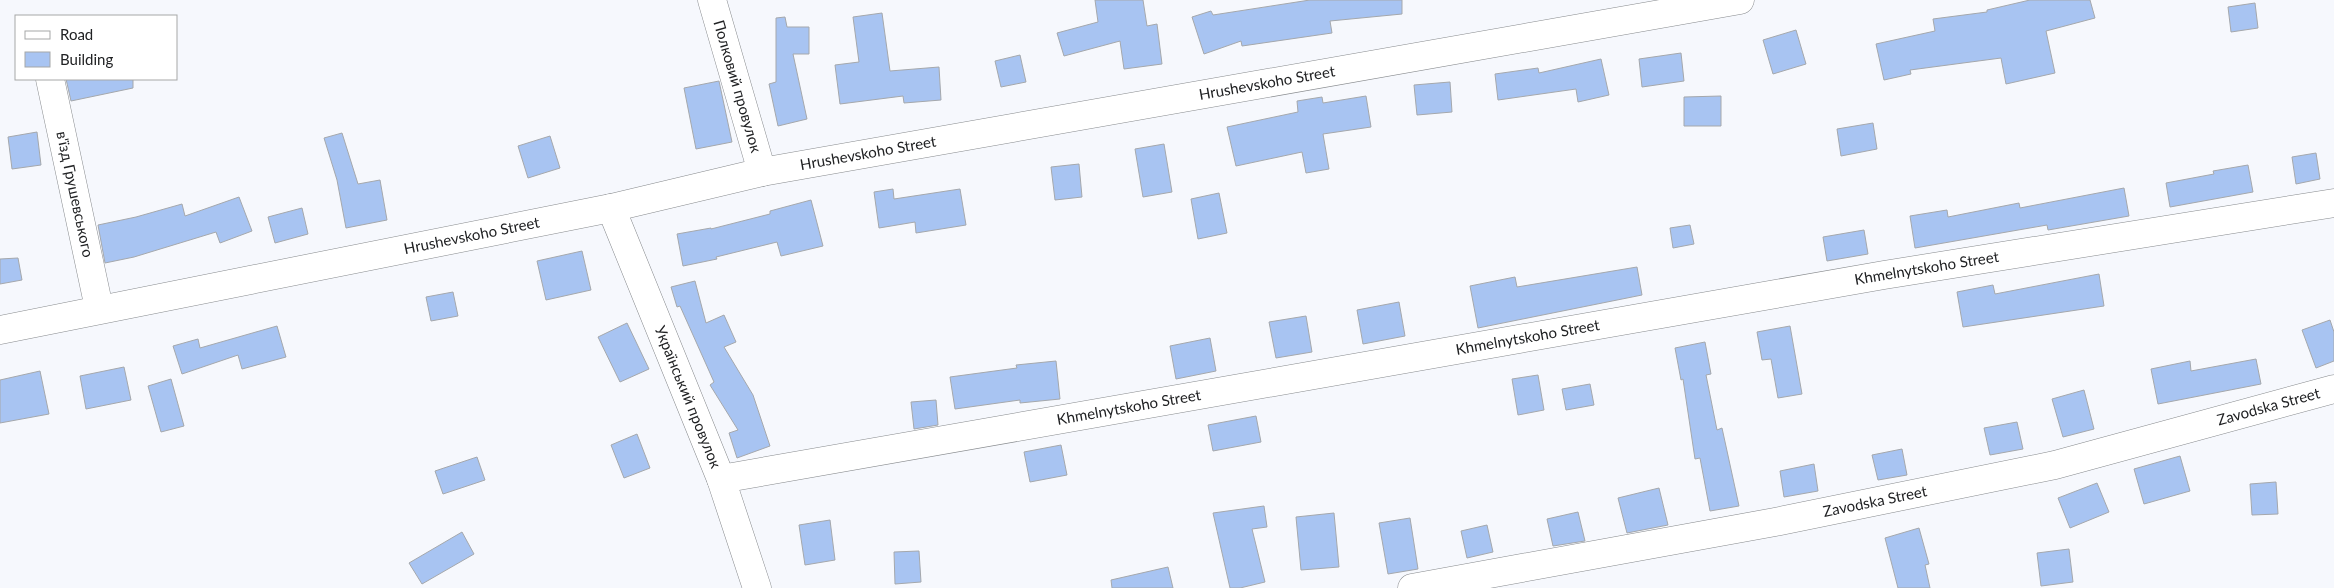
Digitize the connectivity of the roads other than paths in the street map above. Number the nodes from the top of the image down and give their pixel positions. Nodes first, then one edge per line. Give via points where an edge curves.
1 (712, 0) edge
2 (1740, 0) edge
3 (50, 80) edge
4 (762, 172) junction
5 (2334, 203) edge
6 (611, 208) junction
7 (99, 308) junction
8 (0, 330) edge
9 (2334, 388) edge
10 (721, 479) junction
11 (757, 588) edge
12 (1412, 588) edge

1 - 4 street, Полковий провулок
2 - 4 street, Hrushevskoho Street
3 - 7 street, в'їзд Грушевського
4 - 6 street, Hrushevskoho Street
5 - 10 street, Khmelnytskoho Street via 1874,276
6 - 7 street, Hrushevskoho Street
6 - 10 street, Український провулок
7 - 8 street, Hrushevskoho Street
9 - 12 street, Zavodska Street via 2055,465 1775,522
10 - 11 street, Український провулок

